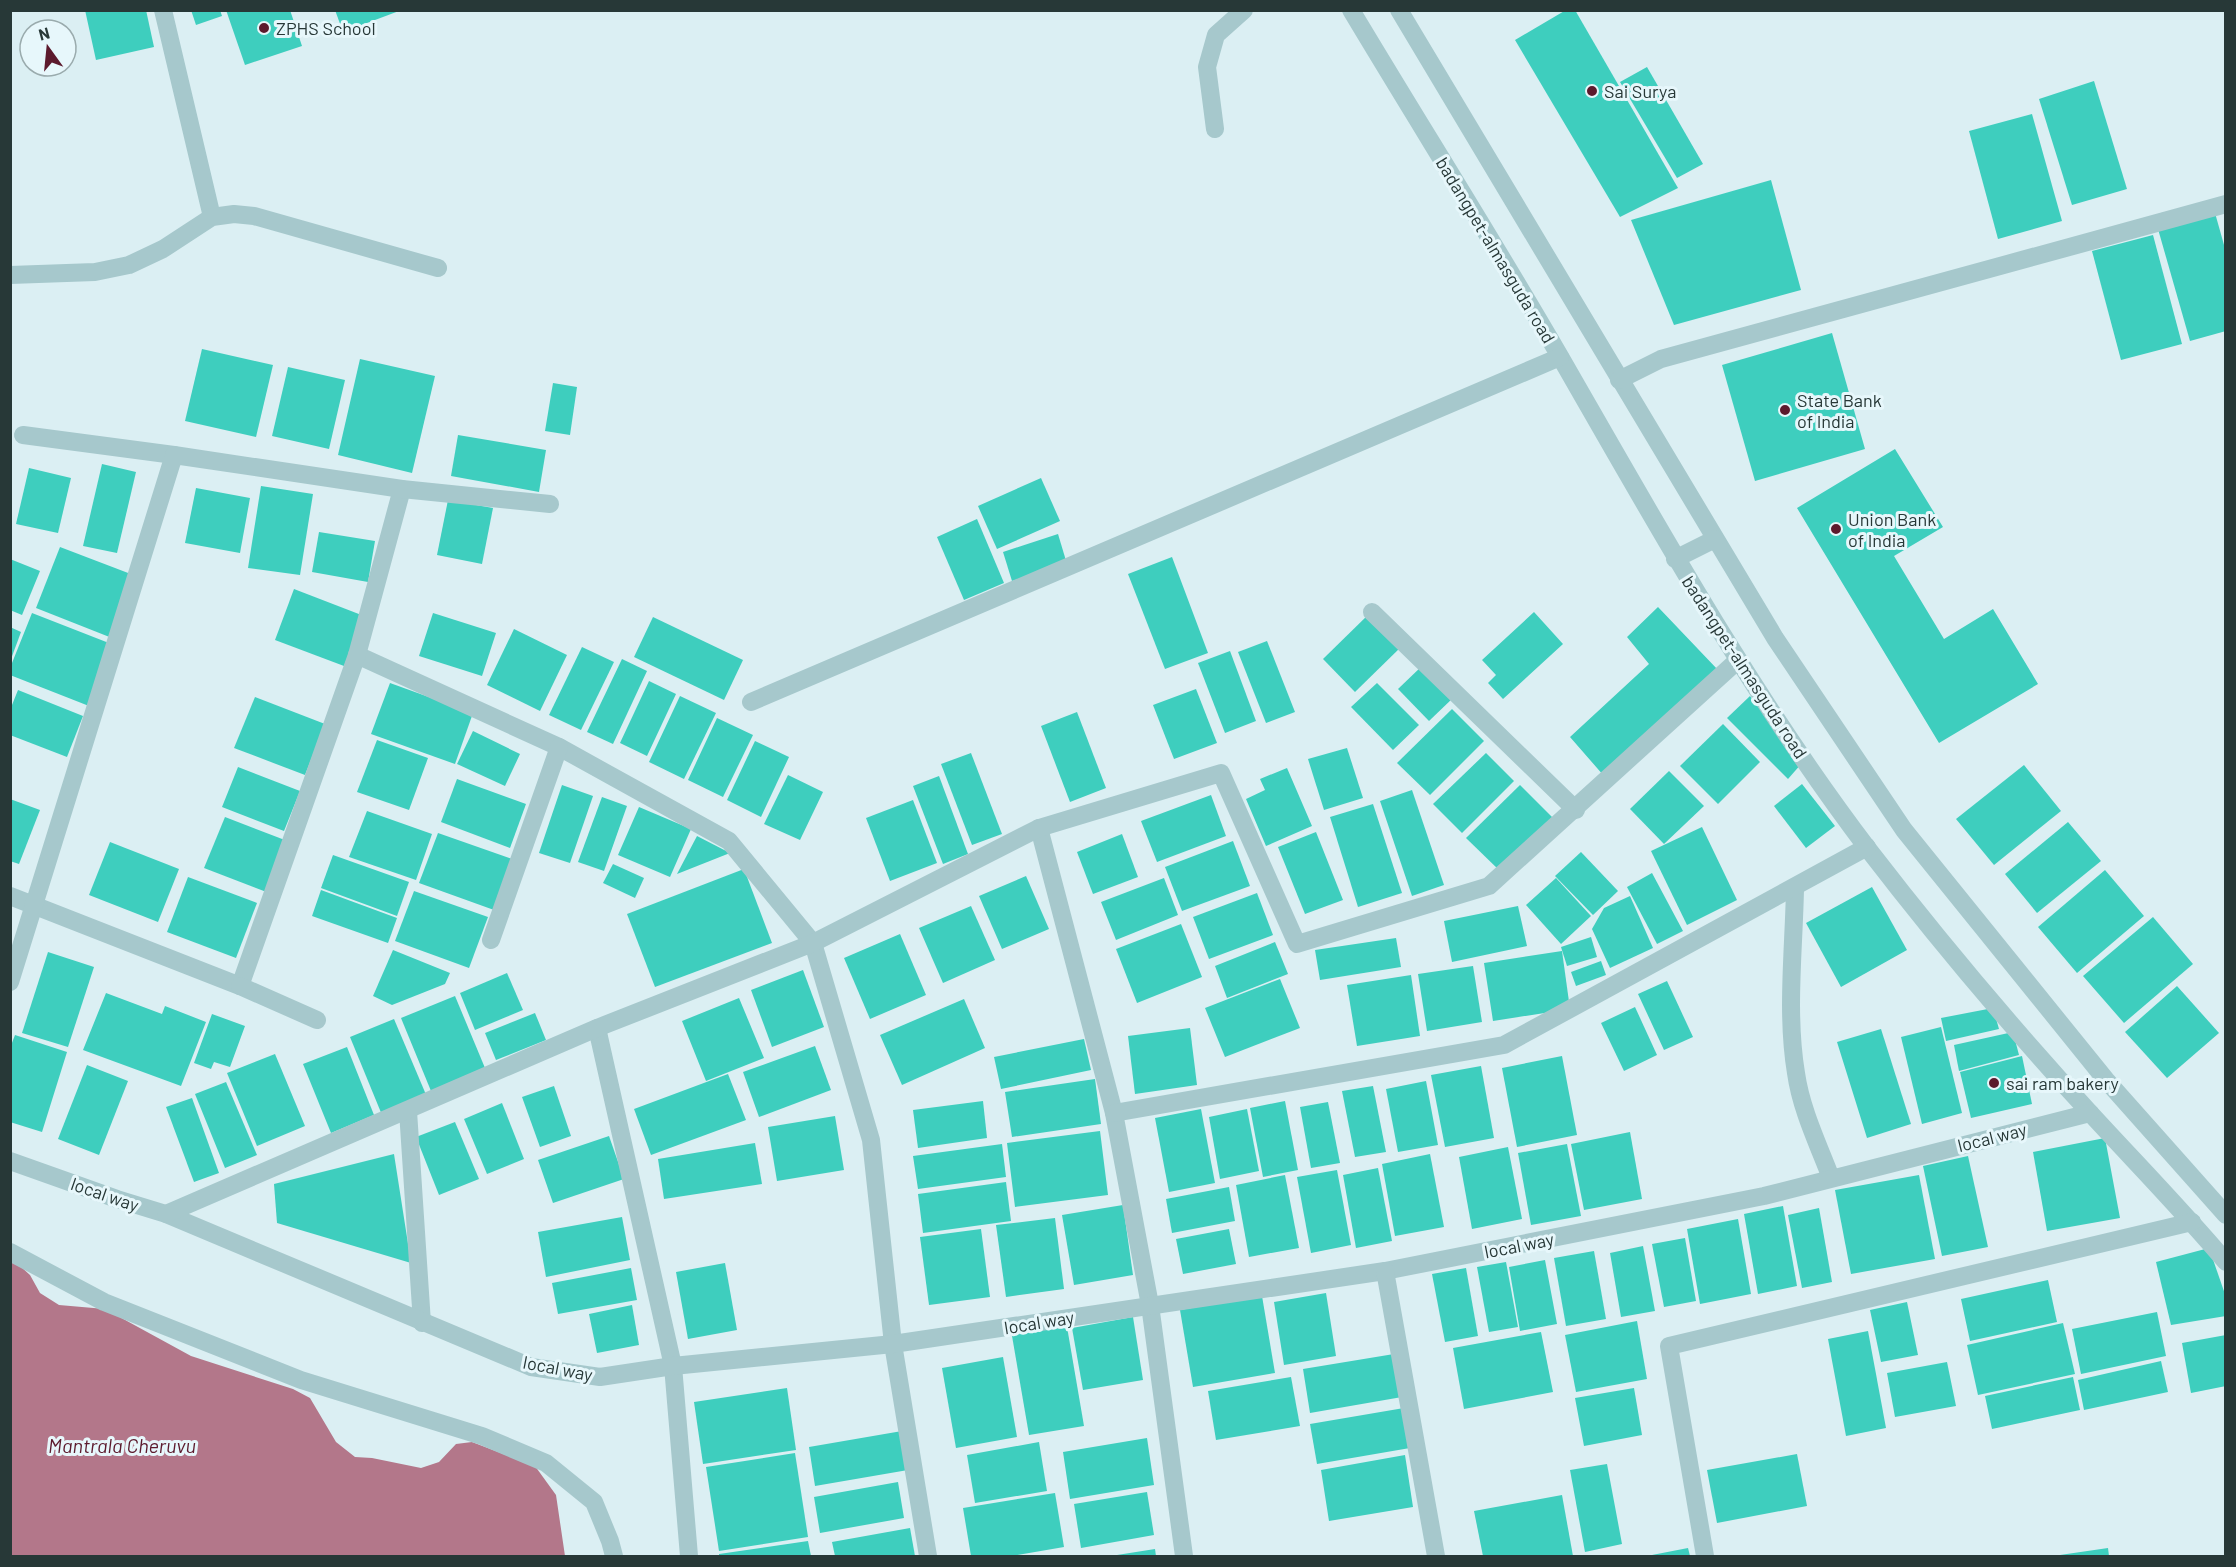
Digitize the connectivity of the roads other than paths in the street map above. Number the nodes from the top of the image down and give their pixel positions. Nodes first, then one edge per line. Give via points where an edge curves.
1 (163, 10) edge
2 (1244, 10) edge
3 (1351, 10) edge
4 (1399, 10) edge
5 (1215, 129) dead end
6 (2226, 204) edge
7 (212, 217) junction
8 (438, 268) dead end
9 (10, 275) edge
10 (1560, 357) junction
11 (1619, 380) junction
12 (23, 435) dead end
13 (174, 455) junction
14 (402, 489) junction
15 (550, 504) dead end
16 (1715, 539) junction
17 (1675, 559) junction
18 (1372, 612) dead end
19 (357, 655) junction
20 (1737, 661) junction
21 (751, 702) dead end
22 (559, 747) junction
23 (1575, 810) junction
24 (1039, 828) junction
25 (1867, 847) junction
26 (1795, 888) junction
27 (10, 896) edge
28 (33, 903) junction
29 (491, 940) dead end
30 (813, 943) junction
31 (10, 982) edge
32 (240, 986) junction
33 (317, 1020) dead end
34 (597, 1028) junction
35 (408, 1111) junction
36 (1114, 1113) junction
37 (2090, 1113) junction
38 (10, 1161) edge
39 (1831, 1178) junction
40 (166, 1214) junction
41 (2226, 1215) edge
42 (2192, 1221) junction
43 (10, 1251) edge
44 (2226, 1262) edge
45 (1385, 1271) junction
46 (1150, 1305) junction
47 (422, 1323) junction
48 (893, 1344) junction
49 (673, 1366) junction
50 (614, 1557) edge
51 (689, 1557) edge
52 (928, 1557) edge
53 (1184, 1557) edge
54 (1436, 1557) edge
55 (1705, 1557) edge

1 - 7 street
2 - 5 street via 1216,35 1208,67
3 - 10 street, badangpet-almasguda road
4 - 11 street
6 - 11 street via 1661,359
7 - 8 street via 254,216
7 - 9 street via 163,249 129,265 95,272
10 - 17 street, badangpet-almasguda road
10 - 21 street
11 - 16 street
12 - 13 street
13 - 14 street
13 - 28 street
14 - 15 street
14 - 19 street
16 - 17 street
16 - 41 street via 1775,638 1904,830 2106,1080
17 - 20 street, badangpet-almasguda road
18 - 23 street
19 - 22 street
19 - 32 street
20 - 23 street
20 - 25 street, badangpet-almasguda road
22 - 29 street
22 - 30 street via 729,842
23 - 24 street via 1489,886 1297,944 1221,773
24 - 30 street
24 - 36 street
25 - 26 street
25 - 37 street, badangpet-almasguda road via 1960,964
26 - 36 street via 1504,1045
26 - 39 street via 1792,1037 1796,1075
27 - 28 street
28 - 31 street
28 - 32 street
30 - 34 street
30 - 48 street via 871,1140
32 - 33 street
34 - 35 street
34 - 49 street
35 - 40 street
35 - 47 street
36 - 46 street
37 - 39 street, local way
37 - 42 street, badangpet-almasguda road
38 - 40 street, local way
39 - 45 street, local way via 1764,1196
40 - 47 street, local way
42 - 44 street, badangpet-almasguda road
42 - 55 street via 1669,1346
43 - 50 street via 104,1302 268,1367 482,1436 546,1463 594,1502
45 - 46 street, local way
45 - 54 street
46 - 48 street, local way
46 - 53 street
47 - 49 street, local way via 531,1366 600,1377
48 - 49 street, local way
48 - 52 street
49 - 51 street

